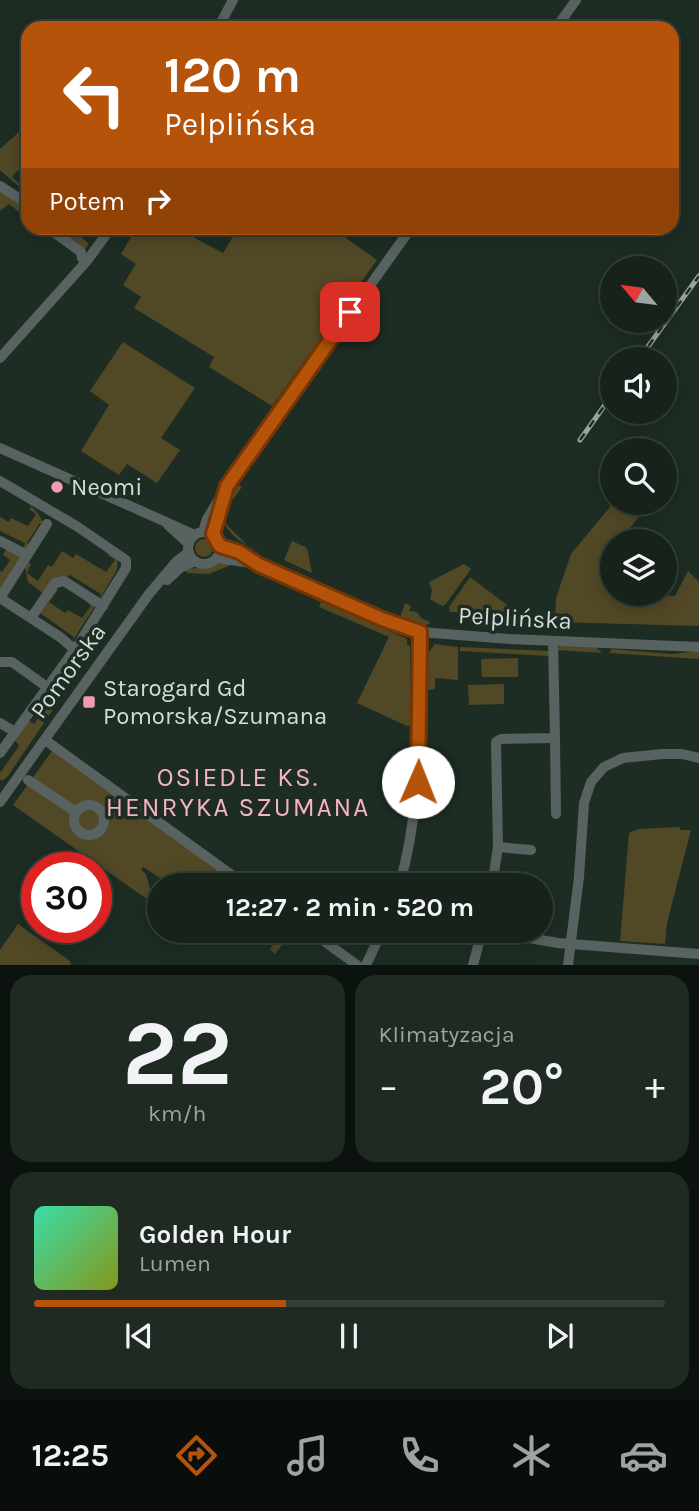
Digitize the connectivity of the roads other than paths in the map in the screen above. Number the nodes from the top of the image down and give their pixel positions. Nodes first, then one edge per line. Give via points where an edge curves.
1 (233, 0) edge
2 (576, 0) edge
3 (222, 21) edge
4 (561, 21) edge
5 (0, 186) edge
6 (21, 200) edge
7 (58, 235) edge
8 (106, 235) edge
9 (406, 235) edge
10 (82, 257) dead end
11 (0, 358) edge
12 (0, 448) edge
13 (0, 481) edge
14 (47, 524) dead end
15 (0, 541) edge
16 (197, 543) junction
17 (220, 546) junction
18 (27, 555) junction
19 (218, 558) junction
20 (259, 565) junction
21 (0, 598) edge
22 (103, 606) junction
23 (31, 618) junction
24 (420, 632) junction
25 (553, 641) junction
26 (699, 647) edge
27 (74, 649) junction
28 (0, 662) edge
29 (47, 687) junction
30 (0, 723) edge
31 (15, 732) junction
32 (555, 738) junction
33 (45, 740) junction
34 (0, 753) edge
35 (699, 758) edge
36 (28, 780) dead end
37 (4, 789) edge
38 (0, 802) edge
39 (76, 812) dead end
40 (556, 814) dead end
41 (498, 847) junction
42 (531, 850) dead end
43 (229, 873) edge
44 (402, 873) edge
45 (494, 873) edge
46 (553, 941) edge
47 (327, 943) edge
48 (376, 943) edge
49 (481, 943) edge
50 (571, 944) junction
51 (699, 954) edge
52 (357, 965) edge
53 (366, 965) edge
54 (473, 965) edge
55 (568, 965) edge

1 - 3 street
2 - 4 street
5 - 6 street
7 - 10 street
8 - 11 street
9 - 16 street via 227,486
12 - 16 street via 165,522
13 - 22 street, Pomorska via 126,560 126,568
14 - 18 street, Pomorska
15 - 18 street
16 - 17 street
16 - 19 street, Pelplińska via 207,564
16 - 33 street, Pomorska via 180,568 145,599
17 - 19 street
17 - 20 street, Pelplińska
18 - 21 street, Pomorska
19 - 20 street, Pelplińska
20 - 24 street, Pelplińska
21 - 23 street, Pomorska
22 - 23 street, Pomorska via 59,580
22 - 27 street, Pomorska
23 - 27 street, Pomorska
24 - 25 street, Pelplińska
24 - 44 street via 418,782
25 - 26 street, Pelplińska
25 - 32 street
27 - 29 street, Pomorska
28 - 29 street, Pomorska via 12,662
29 - 31 street, Pomorska
30 - 31 street, Pomorska
31 - 34 street, Pomorska
32 - 40 street
32 - 41 street via 496,742
33 - 37 street, Pomorska
33 - 43 street
35 - 50 street via 672,754 623,758 604,767 591,782 584,803
36 - 39 street
37 - 38 street, Pomorska
41 - 42 street
41 - 45 street
46 - 50 street
47 - 52 street
48 - 53 street
49 - 54 street
50 - 51 street
50 - 55 street

